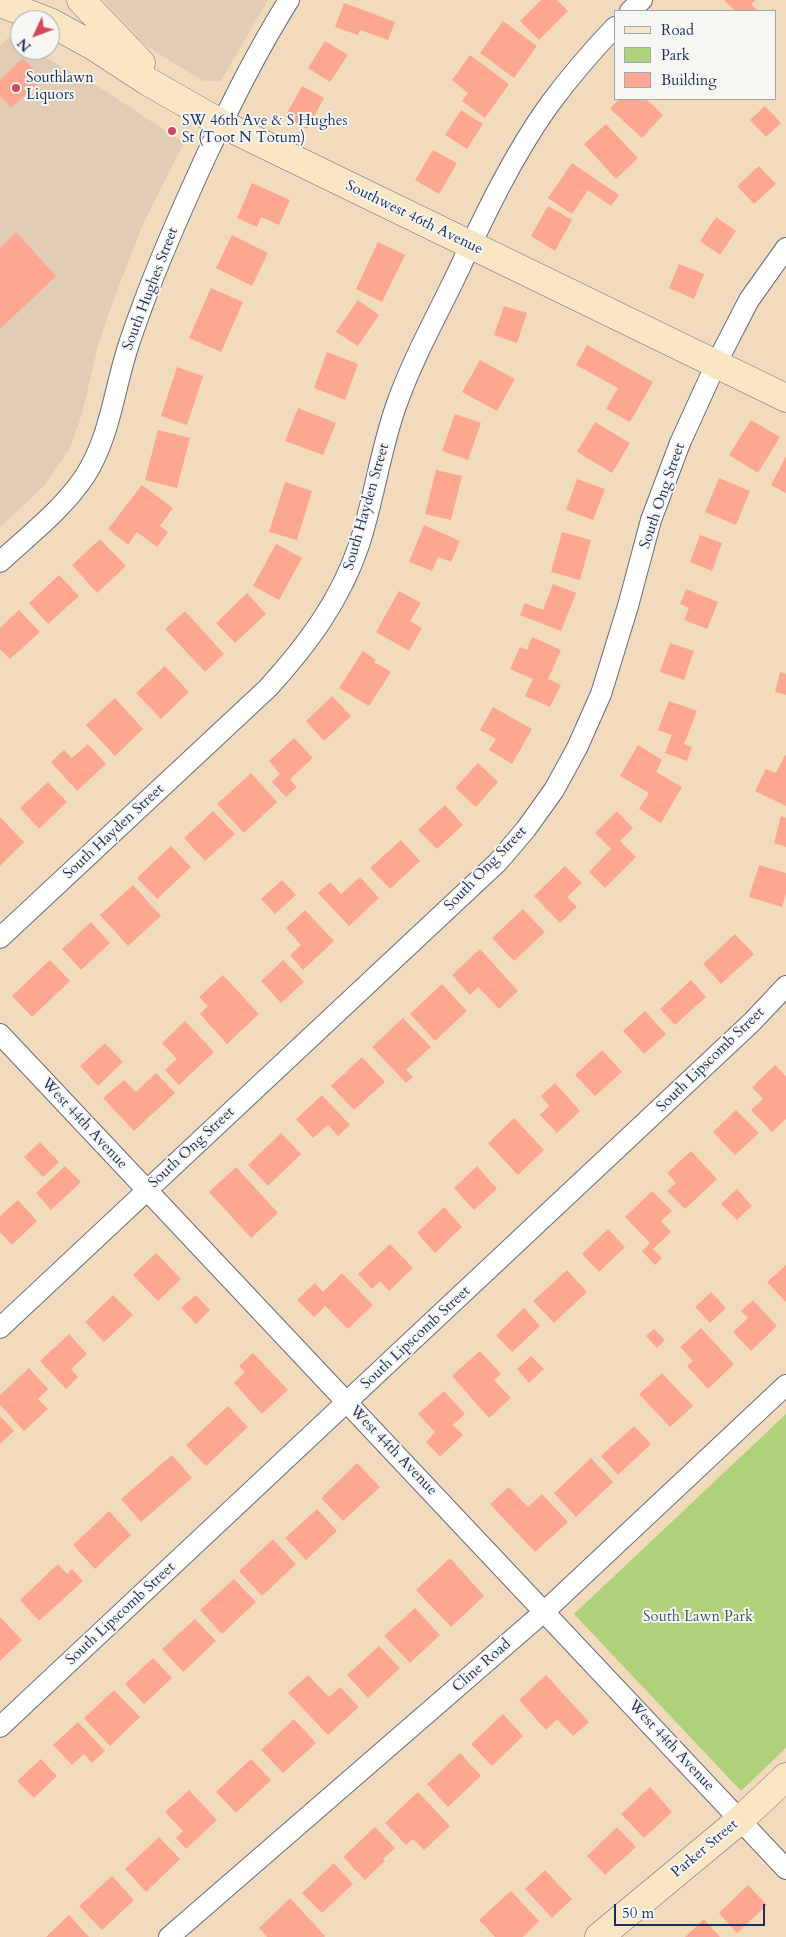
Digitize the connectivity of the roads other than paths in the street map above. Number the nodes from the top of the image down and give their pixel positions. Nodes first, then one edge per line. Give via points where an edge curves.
1 (81, 0) edge
2 (289, 0) edge
3 (642, 0) edge
4 (0, 3) edge
5 (19, 10) edge
6 (631, 10) edge
7 (60, 28) edge
8 (614, 28) edge
9 (198, 111) junction
10 (222, 124) junction
11 (470, 245) junction
12 (786, 248) edge
13 (716, 364) junction
14 (786, 398) edge
15 (0, 562) edge
16 (0, 938) edge
17 (786, 986) edge
18 (0, 1034) edge
19 (146, 1190) junction
20 (0, 1328) edge
21 (786, 1385) edge
22 (347, 1403) junction
23 (545, 1611) junction
24 (0, 1727) edge
25 (786, 1777) edge
26 (740, 1820) junction
27 (786, 1869) edge
28 (169, 1937) edge
29 (599, 1937) edge

1 - 9 main road via 135,58
2 - 10 street, South Hughes Street
3 - 6 street
4 - 5 main road
7 - 9 main road, Southwest 46th Avenue
8 - 11 street, South Hayden Street via 582,62 548,107
9 - 10 main road, Southwest 46th Avenue
10 - 11 main road, Southwest 46th Avenue
10 - 15 street, South Hughes Street via 180,211 142,305 98,452 66,500
11 - 13 main road, Southwest 46th Avenue
11 - 16 street, South Hayden Street via 408,373 395,408 360,543 339,594 319,627 268,688
12 - 13 street, South Ong Street via 749,300
13 - 14 main road, Southwest 46th Avenue
13 - 19 street, South Ong Street via 680,443 651,520 601,694 554,790 498,862
17 - 22 street, South Lipscomb Street via 752,1022
18 - 19 street, West 44th Avenue
19 - 20 street, South Ong Street
19 - 22 street, West 44th Avenue
21 - 23 street, Cline Road
22 - 23 street, West 44th Avenue
22 - 24 street, South Lipscomb Street
23 - 26 street, West 44th Avenue
23 - 28 street, Cline Road
25 - 26 main road, Parker Street
26 - 27 street, West 44th Avenue
26 - 29 main road, Parker Street

